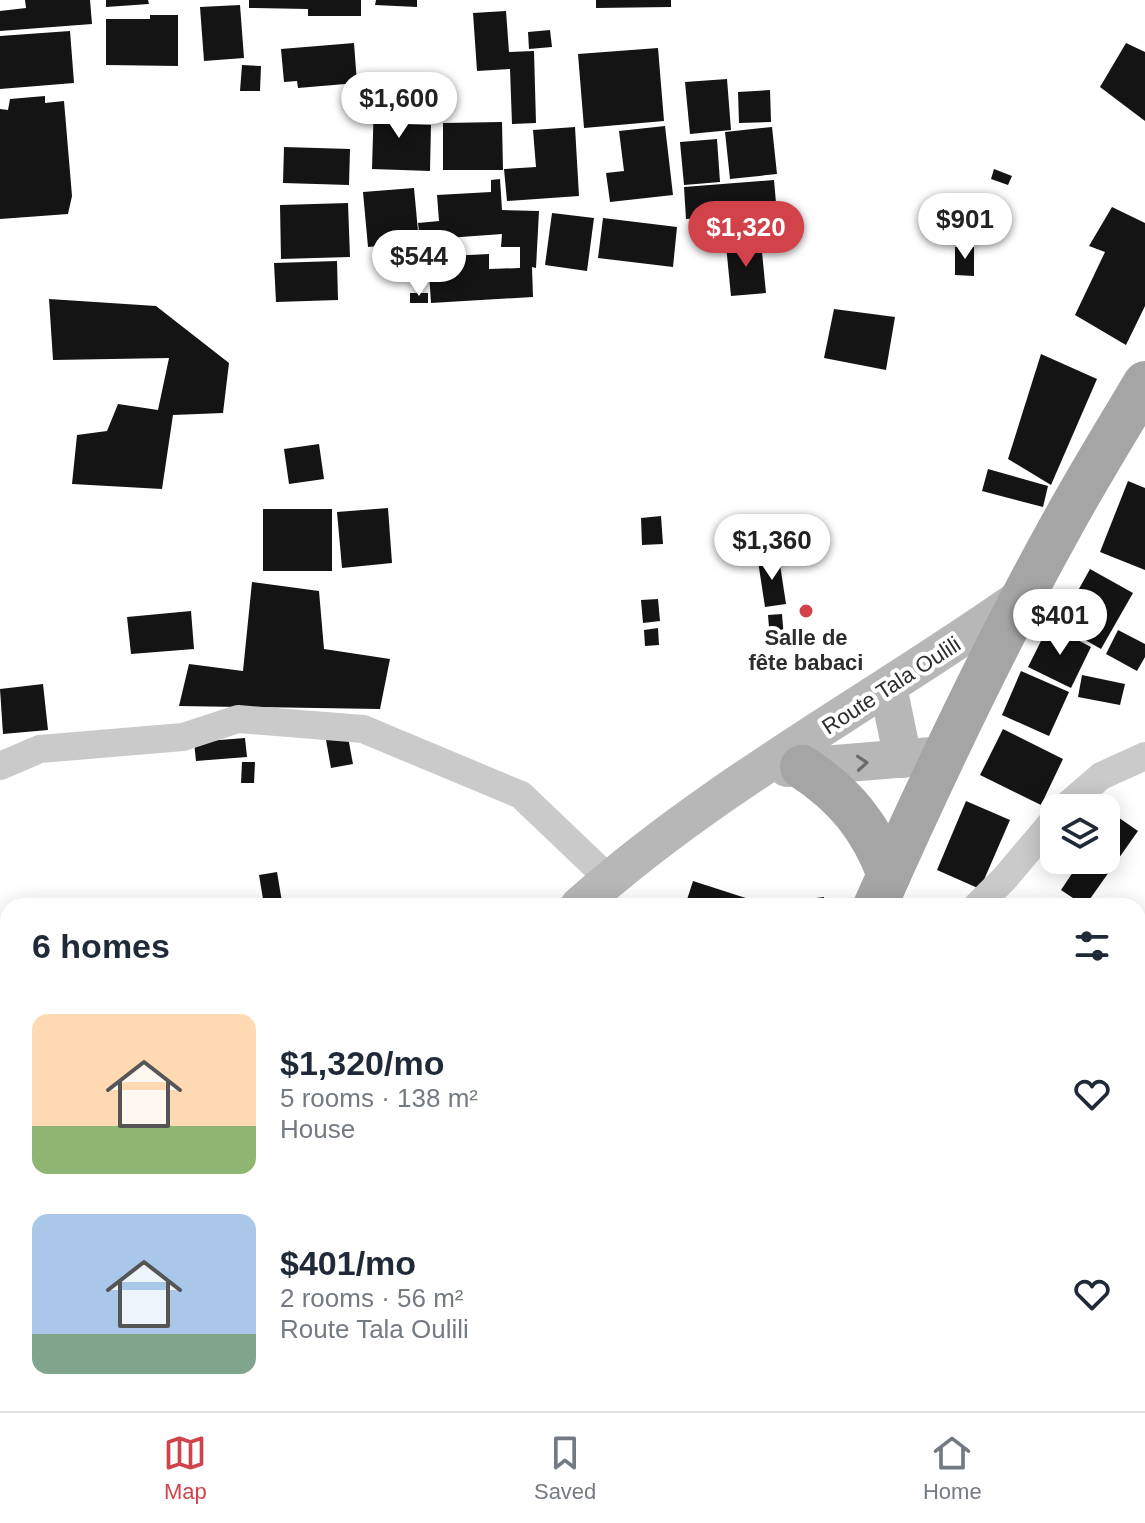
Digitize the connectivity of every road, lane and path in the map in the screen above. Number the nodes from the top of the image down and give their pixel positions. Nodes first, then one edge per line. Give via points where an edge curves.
1 (1145, 383) edge
2 (1023, 596) junction
3 (888, 687) junction
4 (1145, 756) edge
5 (923, 757) junction
6 (0, 766) edge
7 (802, 767) junction
8 (756, 771) junction
9 (1080, 794) edge
10 (1040, 837) edge
11 (609, 879) junction
12 (882, 891) edge
13 (588, 898) edge
14 (985, 898) edge

1 - 2 main road
2 - 3 street, Route Tala Oulili
2 - 5 main road
3 - 5 street
3 - 8 street, Route Tala Oulili
4 - 9 street via 1101,776
7 -> 5 street, Route Tala Oulili
5 - 12 main road
6 - 11 street via 40,749 183,737 238,719 363,729 521,795
7 - 8 street, Route Tala Oulili
7 - 12 main road via 856,813 879,849
8 - 11 street, Route Tala Oulili
10 - 14 street
11 - 13 street, Route Tala Oulili

